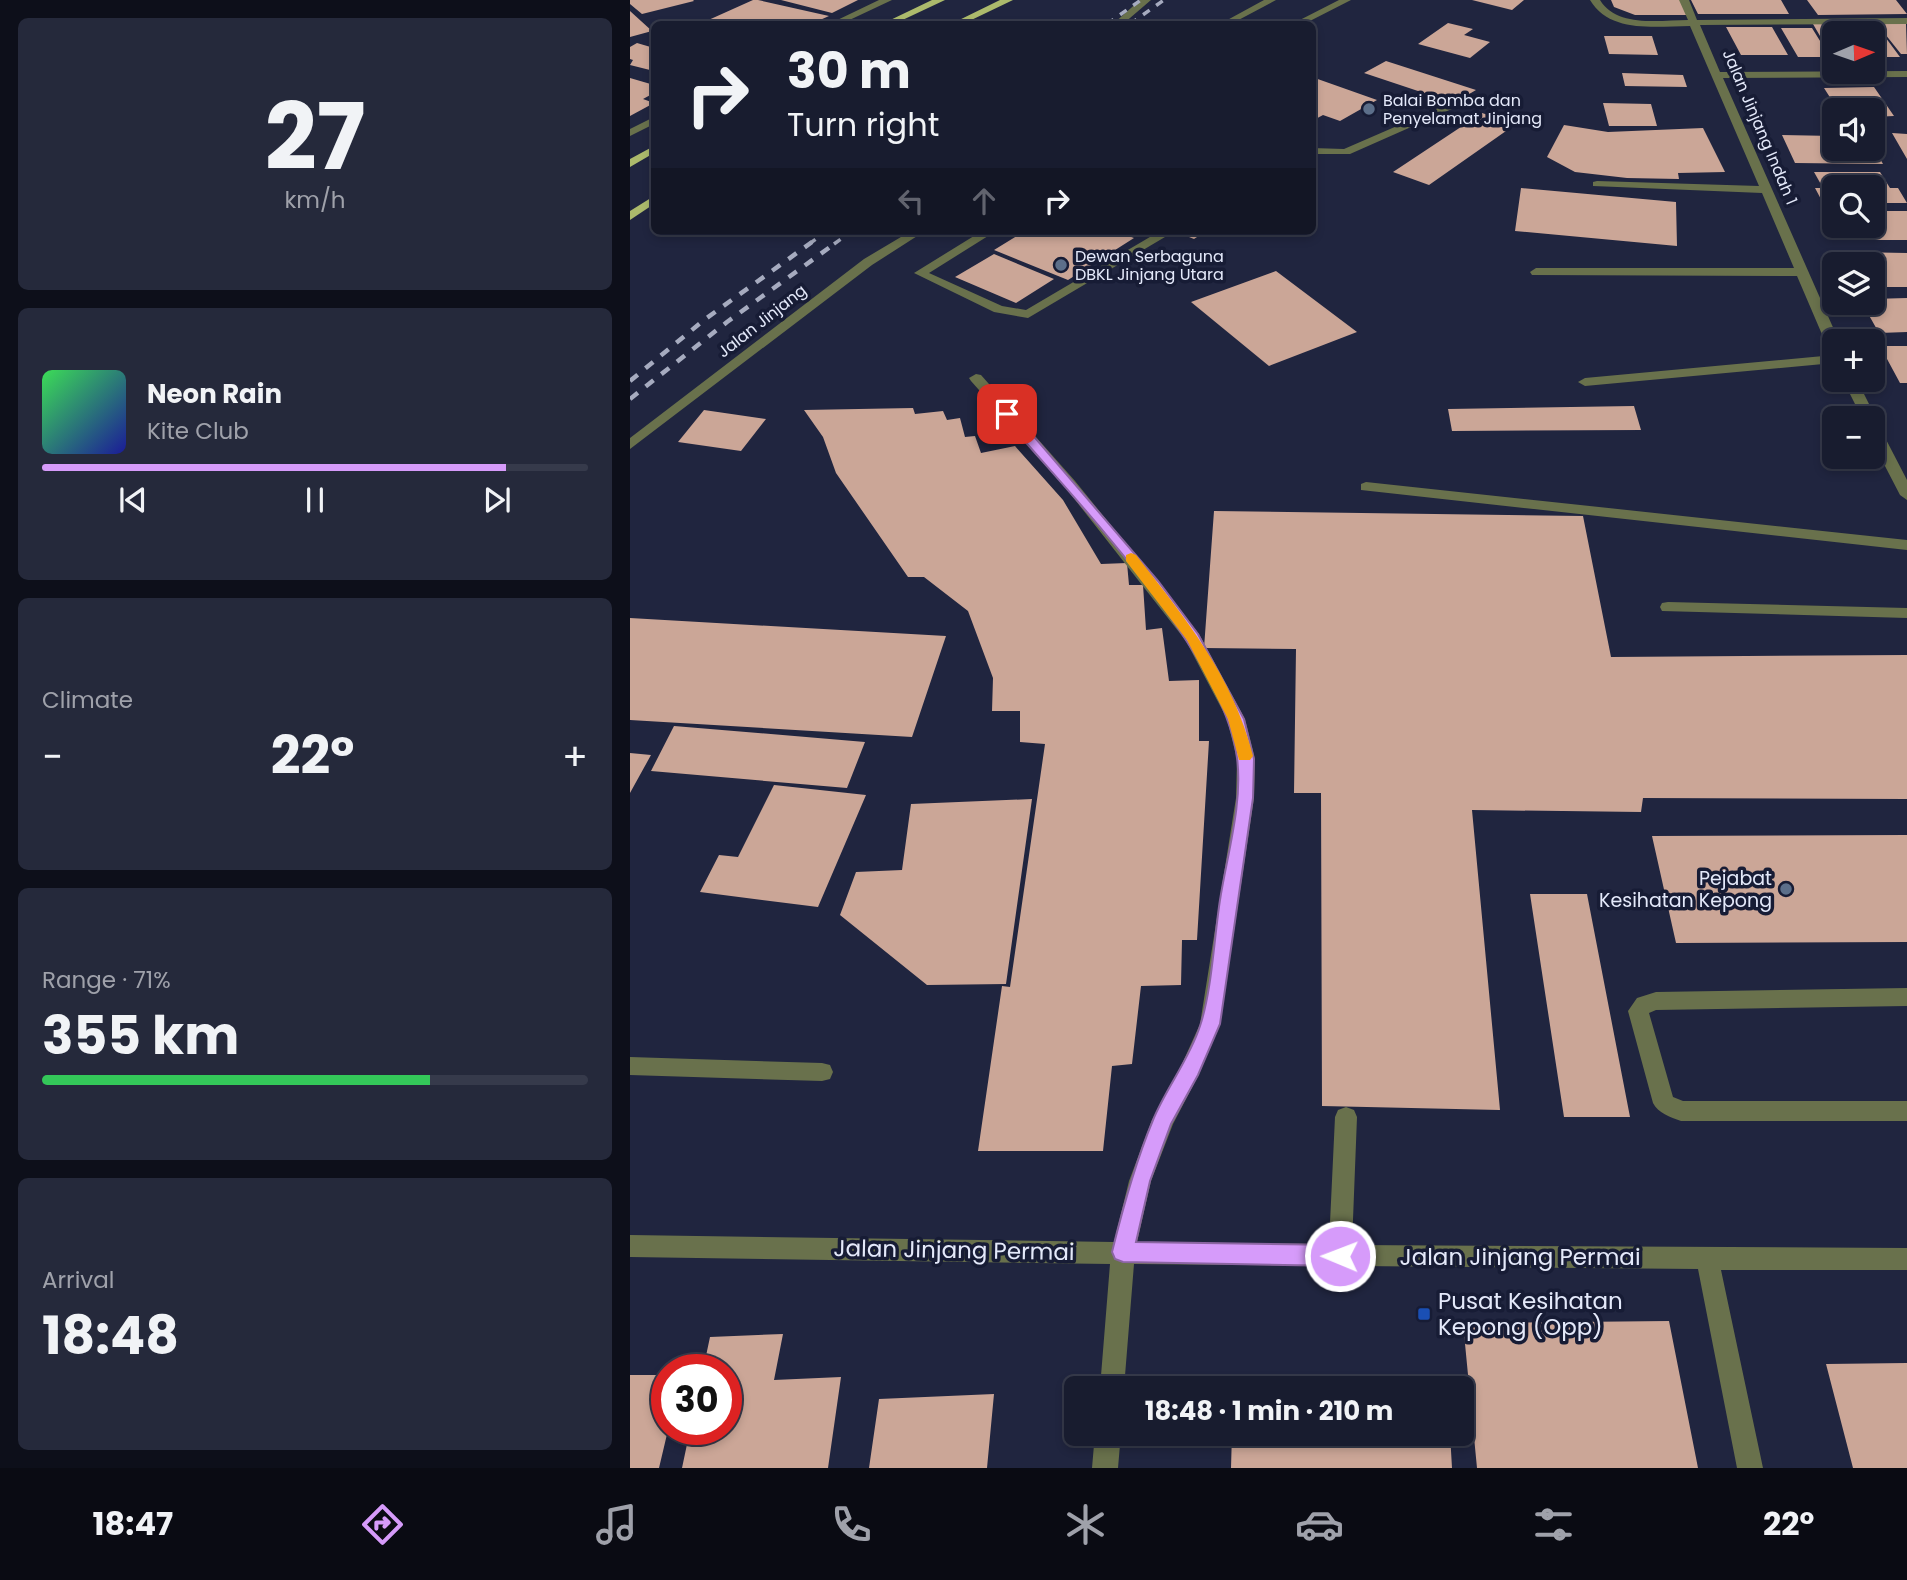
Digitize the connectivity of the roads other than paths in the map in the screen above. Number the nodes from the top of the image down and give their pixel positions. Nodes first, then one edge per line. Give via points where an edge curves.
1 (887, 0) edge
2 (940, 0) edge
3 (1008, 0) edge
4 (1146, 0) edge
5 (1271, 0) edge
6 (1346, 0) edge
7 (1595, 0) edge
8 (1684, 0) edge
9 (841, 21) edge
10 (894, 21) edge
11 (962, 21) edge
12 (1122, 21) edge
13 (1231, 21) edge
14 (1303, 21) edge
15 (1907, 21) edge
16 (1695, 22) junction
17 (1907, 74) edge
18 (1718, 75) junction
19 (1450, 106) dead end
20 (651, 122) edge
21 (630, 133) edge
22 (651, 151) edge
23 (1316, 151) edge
24 (630, 164) edge
25 (1597, 184) dead end
26 (1768, 190) junction
27 (651, 200) edge
28 (630, 216) edge
29 (912, 235) edge
30 (982, 235) edge
31 (1159, 237) dead end
32 (1536, 272) dead end
33 (1804, 272) junction
34 (1827, 329) edge
35 (1822, 360) edge
36 (976, 378) dead end
37 (1585, 382) dead end
38 (630, 445) edge
39 (1885, 452) edge
40 (1366, 487) dead end
41 (1907, 495) edge
42 (1907, 545) edge
43 (1668, 607) dead end
44 (1907, 613) edge
45 (1907, 997) edge
46 (630, 1066) edge
47 (822, 1072) dead end
48 (1907, 1111) edge
49 (1346, 1117) dead end
50 (630, 1246) edge
51 (1123, 1252) junction
52 (1340, 1256) junction
53 (1707, 1257) junction
54 (1907, 1259) edge
55 (1113, 1376) edge
56 (1107, 1446) edge
57 (1105, 1468) edge
58 (1750, 1468) edge

1 - 9 street
2 - 10 main road
3 - 11 main road
4 - 12 street
5 - 13 street
6 - 14 street
7 - 16 street via 1614,18 1636,23
8 - 16 street, Jalan Jinjang Indah 1
15 - 16 street
16 - 18 street, Jalan Jinjang Indah 1
17 - 18 street
18 - 26 street, Jalan Jinjang Indah 1
19 - 23 street via 1346,152
20 - 21 street
22 - 24 main road
25 - 26 street
26 - 33 street, Jalan Jinjang Indah 1
27 - 28 main road
29 - 38 street, Jalan Jinjang via 868,262
30 - 31 street via 920,273 999,309 1020,313 1040,309
32 - 33 street
33 - 34 street, Jalan Jinjang Indah 1
35 - 37 street
36 - 51 street via 1178,616 1230,707 1245,759 1245,798 1210,1024 1163,1120 1140,1181
39 - 41 street
40 - 42 street
43 - 44 street
45 - 48 street via 1656,1001 1638,1011 1664,1103 1681,1111
46 - 47 street
49 - 52 street
50 - 51 street, Jalan Jinjang Permai
51 - 52 street, Jalan Jinjang Permai
51 - 55 street
52 - 53 street, Jalan Jinjang Permai
53 - 54 street, Jalan Jinjang Permai
53 - 58 street
56 - 57 street

